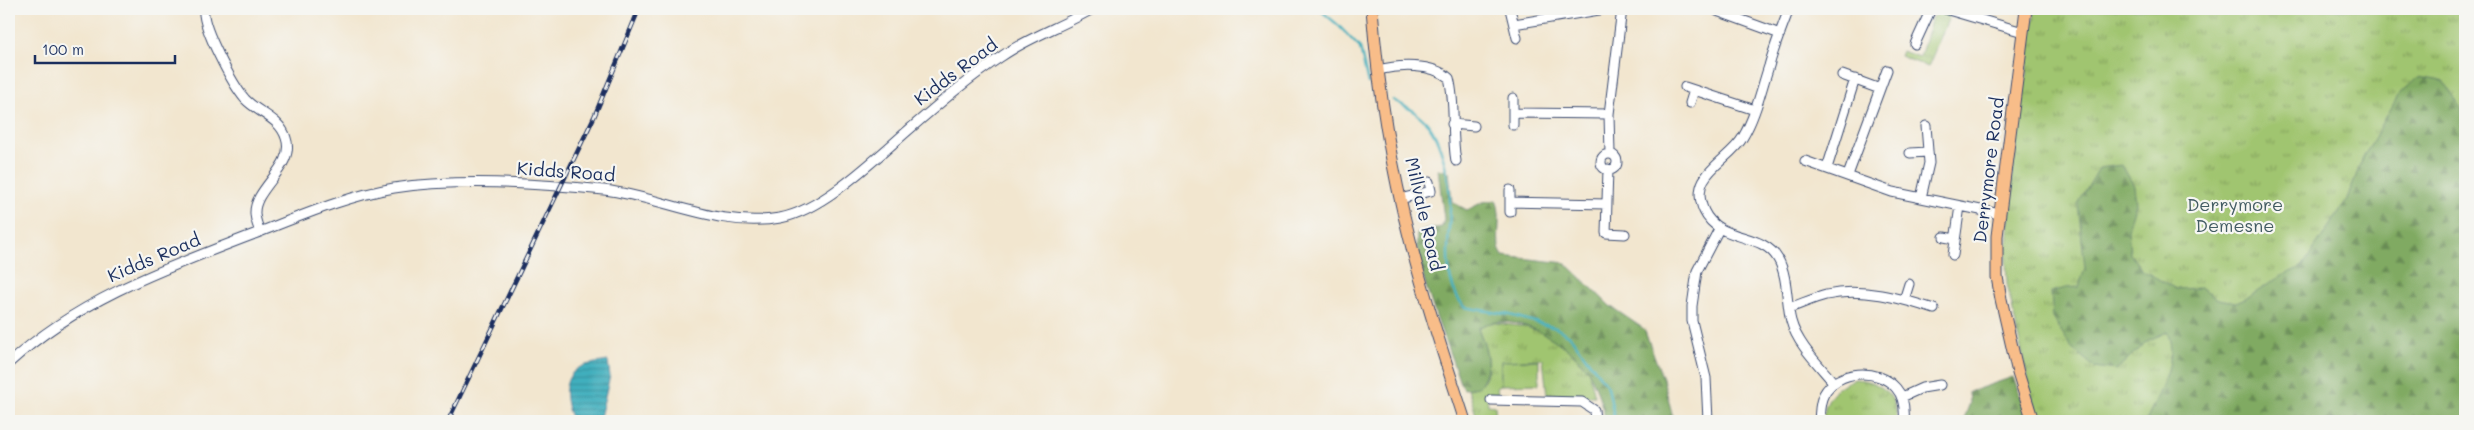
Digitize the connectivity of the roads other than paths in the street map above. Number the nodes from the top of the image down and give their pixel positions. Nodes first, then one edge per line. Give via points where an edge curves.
1 (204, 9) edge
2 (1092, 9) edge
3 (1372, 9) edge
4 (1510, 9) edge
5 (1605, 9) edge
6 (1622, 9) edge
7 (1789, 9) edge
8 (1931, 9) edge
9 (1945, 9) edge
10 (2026, 9) edge
11 (1723, 12) edge
12 (1514, 24) junction
13 (2023, 32) junction
14 (1780, 34) junction
15 (1517, 38) dead end
16 (1916, 44) dead end
17 (1378, 70) junction
18 (1887, 70) dead end
19 (1842, 75) dead end
20 (1854, 79) junction
21 (1880, 89) junction
22 (1513, 98) dead end
23 (1690, 103) dead end
24 (1755, 110) junction
25 (1513, 113) junction
26 (1609, 114) junction
27 (1452, 124) junction
28 (1513, 125) dead end
29 (1474, 126) dead end
30 (1926, 126) dead end
31 (1928, 152) junction
32 (1910, 153) dead end
33 (1805, 160) dead end
34 (1456, 161) dead end
35 (1826, 168) junction
36 (1848, 176) junction
37 (1429, 182) dead end
38 (1510, 190) dead end
39 (1921, 198) junction
40 (1400, 200) junction
41 (1510, 202) junction
42 (1607, 204) junction
43 (1960, 206) junction
44 (1510, 212) dead end
45 (2000, 214) junction
46 (1719, 229) junction
47 (260, 232) junction
48 (1625, 234) dead end
49 (1944, 237) dead end
50 (1955, 238) junction
51 (1953, 255) dead end
52 (1909, 284) dead end
53 (1904, 300) junction
54 (1789, 308) junction
55 (1934, 309) dead end
56 (9, 363) edge
57 (1834, 383) junction
58 (1940, 385) dead end
59 (1902, 397) junction
60 (1491, 400) dead end
61 (1465, 421) edge
62 (1594, 421) edge
63 (1708, 421) edge
64 (1819, 421) edge
65 (1904, 421) edge
66 (2033, 421) edge

1 - 47 street via 206,25 240,91 251,104 278,124 287,139 284,159 255,208
2 - 47 street, Kidds Road via 1004,54 948,96 859,174 802,211 781,218 742,221 717,218 638,195 604,190 429,184 355,198
3 - 17 main road, Millvale Road
4 - 12 street
5 - 12 street
6 - 26 street
7 - 14 street
8 - 16 street
9 - 13 street
10 - 13 main road, Derrymore Road
11 - 14 street
12 - 15 street
13 - 45 main road, Derrymore Road
14 - 24 street
17 - 27 street via 1426,68 1444,74 1452,87
17 - 40 main road, Millvale Road
18 - 21 street
19 - 20 street
20 - 21 street
20 - 35 street
21 - 36 street
22 - 25 street
23 - 24 street via 1690,88
24 - 46 street via 1743,138 1711,167 1701,188 1704,211
25 - 26 street
25 - 28 street
26 - 42 street via 1610,154 1602,162 1608,169
27 - 29 street
27 - 34 street
30 - 31 street
31 - 32 street
31 - 39 street via 1929,163
33 - 35 street
35 - 36 street
36 - 39 street via 1892,192
37 - 40 street via 1431,191
38 - 41 street
39 - 43 street
40 - 61 main road, Millvale Road via 1428,305
41 - 42 street
41 - 44 street
42 - 48 street via 1606,233
43 - 45 street
43 - 50 street
45 - 66 main road, Derrymore Road via 1996,236 1997,277 2018,373
46 - 54 street via 1758,244 1776,255 1783,266
46 - 63 street via 1699,265 1692,306 1706,378
47 - 56 street, Kidds Road via 137,280 72,314
49 - 50 street
50 - 51 street
52 - 53 street
53 - 54 street via 1840,293
53 - 55 street
54 - 57 street via 1797,334
57 - 59 street via 1855,374 1877,376 1896,388
57 - 64 street via 1820,402
58 - 59 street via 1922,388
59 - 65 street
60 - 62 street via 1582,402 1594,410

